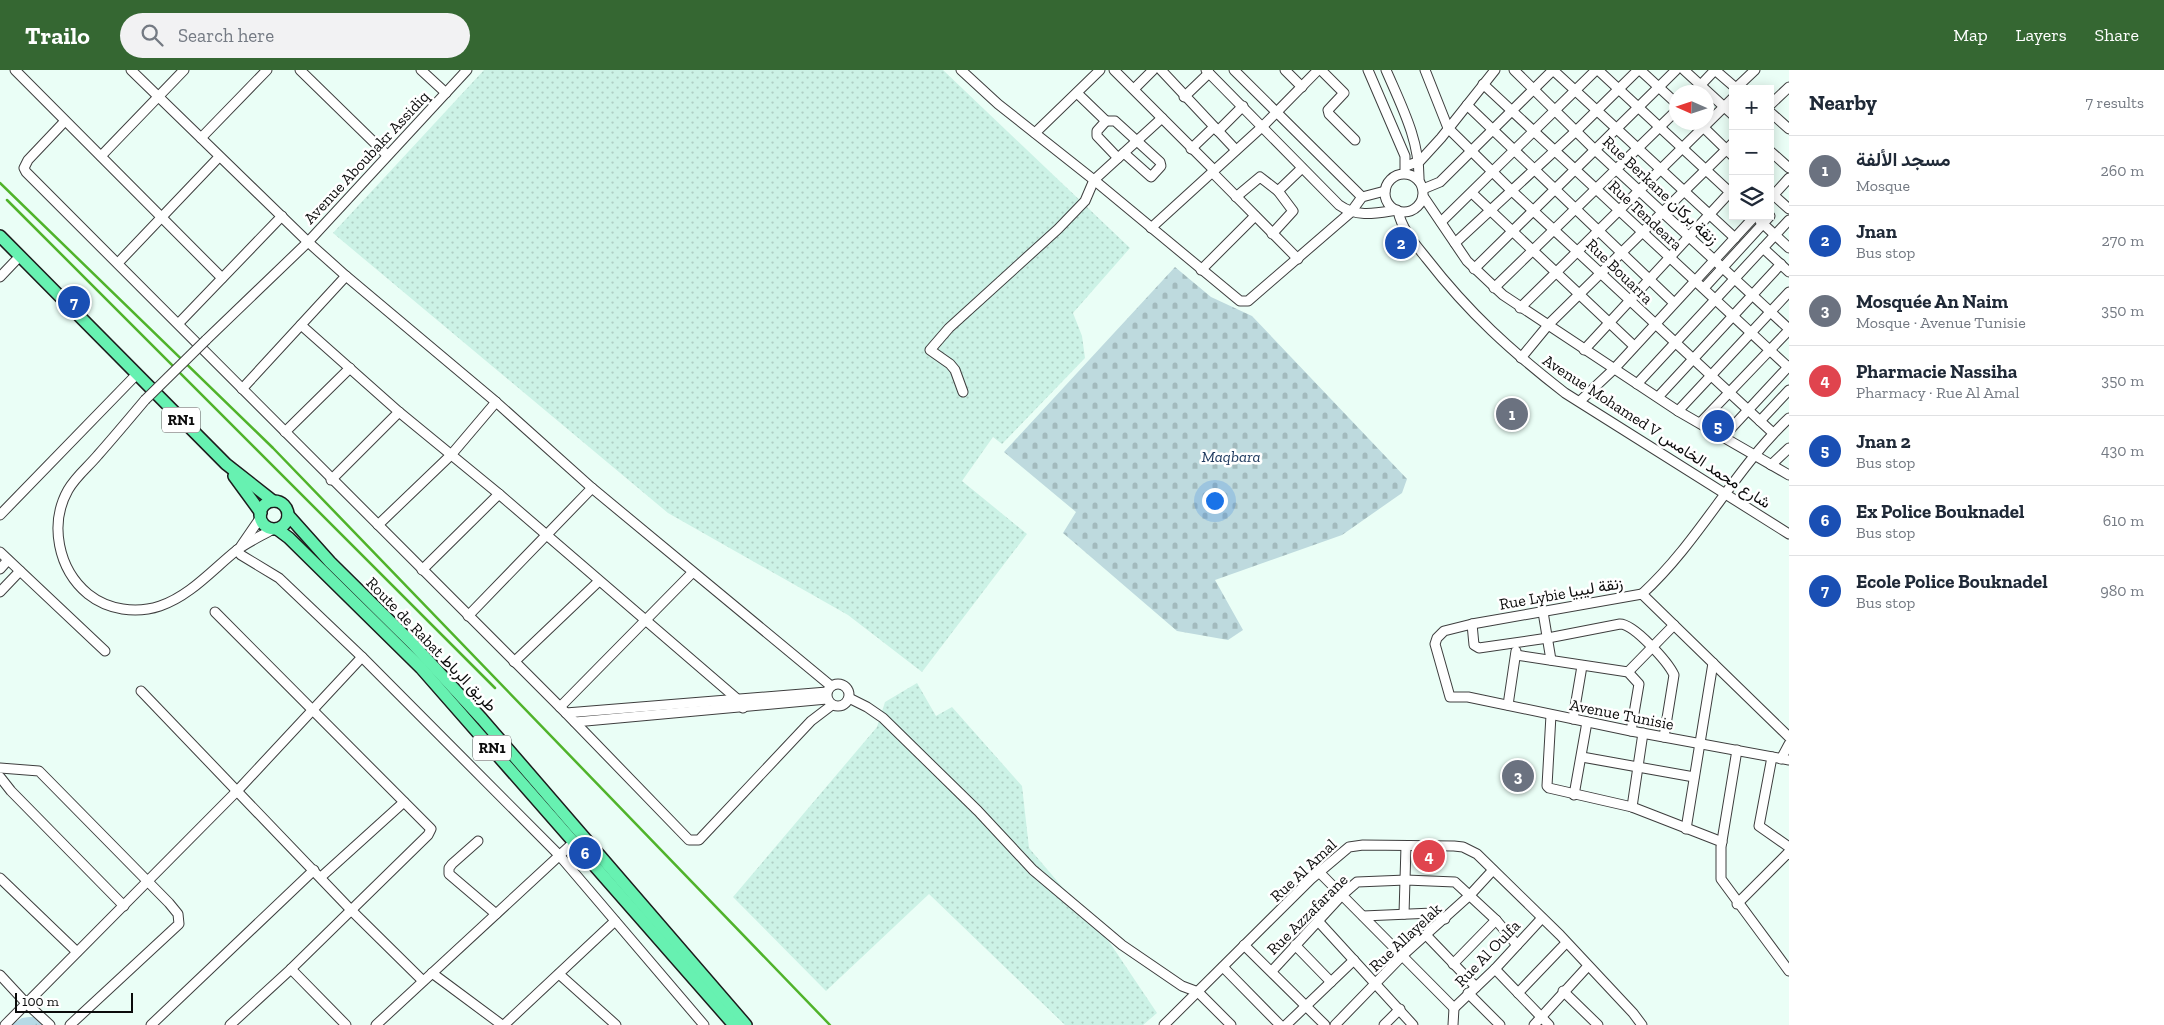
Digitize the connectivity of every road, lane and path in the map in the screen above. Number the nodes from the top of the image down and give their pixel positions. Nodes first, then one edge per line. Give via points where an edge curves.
1 (15, 70) edge
2 (131, 70) edge
3 (184, 70) edge
4 (268, 70) edge
5 (300, 70) edge
6 (420, 70) edge
7 (467, 70) edge
8 (961, 70) edge
9 (1114, 70) edge
10 (1153, 70) edge
11 (1161, 70) edge
12 (1234, 70) edge
13 (1285, 70) edge
14 (1320, 70) edge
15 (1368, 70) edge
16 (1386, 70) edge
17 (1425, 70) edge
18 (1494, 70) edge
19 (1514, 70) edge
20 (1553, 70) edge
21 (1597, 70) edge
22 (1639, 70) edge
23 (1676, 70) edge
24 (1684, 70) edge
25 (1715, 70) edge
26 (1755, 70) edge
27 (1096, 71) edge
28 (1207, 72) edge
29 (1483, 84) junction
30 (1695, 85) edge
31 (1702, 85) edge
32 (1733, 85) edge
33 (1740, 85) edge
34 (1659, 87) junction
35 (1302, 88) junction
36 (1533, 88) junction
37 (1789, 88) edge
38 (1134, 89) junction
39 (1619, 89) junction
40 (1575, 90) junction
41 (446, 93) junction
42 (1077, 94) junction
43 (1184, 96) junction
44 (1669, 96) edge
45 (158, 97) junction
46 (1714, 100) edge
47 (1774, 101) edge
48 (1729, 102) edge
49 (1467, 105) junction
50 (1243, 106) junction
51 (1724, 107) junction
52 (1639, 108) junction
53 (1511, 111) junction
54 (1555, 111) junction
55 (1596, 111) junction
56 (1729, 111) edge
57 (1276, 114) junction
58 (1714, 115) edge
59 (1774, 116) edge
60 (1162, 118) junction
61 (1669, 118) edge
62 (1106, 121) junction
63 (65, 122) junction
64 (1263, 126) junction
65 (1448, 128) junction
66 (1660, 128) junction
67 (1216, 129) junction
68 (1492, 129) junction
69 (1617, 129) junction
70 (1789, 129) edge
71 (1697, 130) edge
72 (1707, 130) edge
73 (1576, 131) junction
74 (1533, 132) junction
75 (1035, 133) junction
76 (200, 138) junction
77 (1355, 140) dead end
78 (1136, 142) junction
79 (1729, 148) edge
80 (1191, 149) junction
81 (1638, 149) junction
82 (1682, 149) junction
83 (1236, 150) junction
84 (1595, 150) junction
85 (1729, 150) edge
86 (1471, 151) junction
87 (1513, 151) junction
88 (1554, 152) junction
89 (387, 155) junction
90 (1121, 155) junction
91 (1774, 155) edge
92 (101, 156) junction
93 (219, 157) junction
94 (1420, 161) junction
95 (1302, 168) junction
96 (1789, 168) edge
97 (1405, 170) junction
98 (1534, 170) junction
99 (1618, 170) junction
100 (1661, 170) junction
101 (1705, 170) junction
102 (1213, 171) junction
103 (1492, 171) junction
104 (1575, 171) junction
105 (1789, 178) edge
106 (1094, 180) junction
107 (1422, 189) junction
108 (1555, 190) junction
109 (1596, 190) junction
110 (1641, 190) junction
111 (1729, 190) edge
112 (1278, 191) junction
113 (1385, 191) junction
114 (1512, 191) junction
115 (1685, 191) junction
116 (1774, 192) edge
117 (1472, 193) junction
118 (1729, 195) edge
119 (1236, 197) junction
120 (1362, 197) junction
121 (1774, 197) edge
122 (1785, 206) edge
123 (1397, 210) junction
124 (1534, 210) junction
125 (1576, 210) junction
126 (1491, 211) junction
127 (1619, 211) junction
128 (1351, 212) junction
129 (1664, 212) junction
130 (1774, 213) edge
131 (1710, 214) junction
132 (282, 216) junction
133 (1255, 216) junction
134 (161, 219) junction
135 (1751, 220) edge
136 (1759, 220) edge
137 (1766, 220) edge
138 (1789, 220) edge
139 (1441, 222) junction
140 (1763, 224) junction
141 (1151, 228) junction
142 (1555, 230) junction
143 (1512, 231) junction
144 (1598, 232) junction
145 (1642, 232) junction
146 (1272, 234) junction
147 (1689, 235) junction
148 (1775, 235) junction
149 (0, 236) edge
150 (1735, 238) junction
151 (308, 242) junction
152 (1456, 243) junction
153 (1763, 248) junction
154 (1789, 248) edge
155 (1533, 251) junction
156 (1578, 252) junction
157 (1622, 252) junction
158 (20, 256) junction
159 (1669, 257) junction
160 (1298, 259) junction
161 (1714, 260) junction
162 (118, 263) junction
163 (1781, 264) junction
164 (1723, 268) junction
165 (1474, 269) junction
166 (1201, 270) junction
167 (1789, 272) edge
168 (1556, 273) junction
169 (1600, 273) junction
170 (346, 276) junction
171 (0, 277) edge
172 (222, 278) junction
173 (1649, 278) junction
174 (1735, 279) junction
175 (1694, 280) junction
176 (1494, 288) junction
177 (1704, 288) junction
178 (1789, 292) edge
179 (1579, 295) junction
180 (1753, 295) junction
181 (1628, 300) junction
182 (1716, 300) junction
183 (1674, 303) junction
184 (1520, 308) junction
185 (1771, 312) junction
186 (1733, 317) junction
187 (1608, 322) junction
188 (179, 323) junction
189 (1549, 324) junction
190 (1654, 324) junction
191 (301, 325) junction
192 (1789, 329) edge
193 (1751, 334) junction
194 (1675, 342) junction
195 (1634, 346) junction
196 (1584, 350) junction
197 (1769, 350) junction
198 (1521, 358) junction
199 (1693, 360) junction
200 (1789, 367) edge
201 (350, 368) junction
202 (1614, 369) junction
203 (136, 375) junction
204 (1711, 376) junction
205 (1637, 384) junction
206 (242, 389) junction
207 (1789, 390) edge
208 (963, 392) dead end
209 (1730, 392) junction
210 (1658, 398) junction
211 (1580, 401) junction
212 (496, 402) junction
213 (1748, 410) junction
214 (1678, 411) junction
215 (399, 412) junction
216 (1789, 418) edge
217 (1760, 421) junction
218 (1700, 423) junction
219 (285, 432) junction
220 (1773, 434) junction
221 (1723, 437) junction
222 (1789, 448) edge
223 (451, 455) junction
224 (1753, 455) junction
225 (226, 464) junction
226 (1771, 465) junction
227 (1789, 475) edge
228 (331, 480) junction
229 (592, 488) junction
230 (499, 494) junction
231 (1724, 494) junction
232 (273, 501) junction
233 (0, 515) edge
234 (260, 515) junction
235 (288, 516) junction
236 (378, 525) junction
237 (275, 529) junction
238 (546, 534) junction
239 (1789, 534) edge
240 (238, 549) junction
241 (0, 552) edge
242 (8, 560) junction
243 (0, 568) edge
244 (422, 570) junction
245 (20, 571) junction
246 (692, 573) junction
247 (599, 580) junction
248 (0, 592) edge
249 (1642, 594) junction
250 (216, 612) dead end
251 (1543, 612) junction
252 (468, 616) junction
253 (647, 620) junction
254 (1472, 624) junction
255 (1674, 625) junction
256 (1548, 638) junction
257 (1517, 643) junction
258 (1652, 648) junction
259 (105, 651) dead end
260 (1516, 655) junction
261 (362, 657) junction
262 (1550, 660) junction
263 (514, 662) junction
264 (1713, 664) junction
265 (1582, 666) junction
266 (1628, 672) junction
267 (141, 691) dead end
268 (829, 696) junction
269 (736, 698) junction
270 (849, 698) junction
271 (1450, 698) joint
272 (1508, 705) junction
273 (743, 708) junction
274 (312, 710) junction
275 (563, 710) junction
276 (1551, 715) junction
277 (1573, 719) junction
278 (575, 722) junction
279 (1588, 722) junction
280 (1631, 731) junction
281 (1643, 733) junction
282 (1664, 737) junction
283 (1789, 737) edge
284 (1700, 744) junction
285 (1789, 744) edge
286 (1737, 750) junction
287 (1582, 758) junction
288 (1781, 759) edge
289 (1637, 767) junction
290 (0, 768) edge
291 (0, 777) edge
292 (1694, 777) junction
293 (238, 790) junction
294 (1574, 795) junction
295 (404, 802) junction
296 (1632, 807) junction
297 (1686, 830) junction
298 (478, 841) dead end
299 (574, 842) junction
300 (1722, 842) junction
301 (1406, 846) junction
302 (1788, 852) edge
303 (559, 855) junction
304 (1493, 870) junction
305 (1319, 872) junction
306 (318, 873) junction
307 (0, 878) edge
308 (148, 880) junction
309 (1406, 880) junction
310 (1470, 895) junction
311 (1342, 896) junction
312 (1737, 904) junction
313 (124, 906) junction
314 (351, 910) junction
315 (496, 914) junction
316 (1404, 914) junction
317 (1363, 916) junction
318 (1542, 918) junction
319 (1445, 920) junction
320 (1496, 920) junction
321 (615, 921) junction
322 (1318, 921) junction
323 (1426, 935) junction
324 (1566, 943) junction
325 (1244, 945) junction
326 (1295, 945) junction
327 (1517, 945) junction
328 (77, 952) junction
329 (1402, 956) junction
330 (1354, 960) junction
331 (1453, 964) junction
332 (1588, 966) junction
333 (1223, 967) junction
334 (291, 969) junction
335 (1495, 969) junction
336 (1272, 971) junction
337 (1789, 972) edge
338 (432, 973) junction
339 (559, 974) junction
340 (0, 975) edge
341 (423, 981) junction
342 (1331, 982) junction
343 (1376, 984) junction
344 (1476, 987) junction
345 (1563, 991) junction
346 (1198, 992) junction
347 (1518, 993) junction
348 (1468, 994) junction
349 (26, 1003) junction
350 (1306, 1005) junction
351 (1454, 1008) junction
352 (1400, 1009) junction
353 (1541, 1017) junction
354 (1411, 1023) edge
355 (1495, 1023) edge
356 (1166, 1024) edge
357 (5, 1025) edge
358 (50, 1025) edge
359 (70, 1025) edge
360 (151, 1025) edge
361 (230, 1025) edge
362 (346, 1025) edge
363 (376, 1025) edge
364 (503, 1025) edge
365 (616, 1025) edge
366 (704, 1025) edge
367 (734, 1025) edge
368 (746, 1025) edge
369 (1231, 1025) edge
370 (1280, 1025) edge
371 (1286, 1025) edge
372 (1325, 1025) edge
373 (1335, 1025) edge
374 (1384, 1025) edge
375 (1453, 1025) edge
376 (1534, 1025) edge
377 (1549, 1025) edge
378 (1598, 1025) edge
379 (1642, 1025) edge

1 - 63 street
2 - 45 street
3 - 45 street
4 - 76 street
5 - 89 street
6 - 41 street
7 - 41 street, Avenue Aboubakr Assidiq
8 - 75 street
9 - 38 street
10 - 38 street
11 - 43 street
12 - 57 street
13 - 35 street
14 - 35 street
14 - 77 street via 1344,93 1328,110 1329,114
15 - 97 street via 1402,148
16 - 94 street via 1412,131
17 - 65 street
18 - 29 street
19 - 36 street, Rue Berkane زنقة بركان
20 - 36 street
20 - 40 street
21 - 39 street
21 - 40 street
22 - 34 street
22 - 39 street
23 - 34 street
24 - 30 street
25 - 31 street
25 - 32 street
26 - 33 street
27 - 42 street
28 - 43 street
28 - 50 street
29 - 49 street
29 - 53 street, Rue Tendeara
34 - 44 street
34 - 52 street
35 - 57 street
36 - 53 street
36 - 54 street, Rue Berkane زنقة بركان
37 - 47 street
38 - 60 street
39 - 52 street
39 - 55 street
40 - 54 street
40 - 55 street
41 - 89 street, Avenue Aboubakr Assidiq
42 - 62 street
42 - 75 street
43 - 67 street
45 - 76 street
45 - 92 street
46 - 51 street
48 - 51 street
49 - 65 street
49 - 68 street
50 - 64 street
50 - 67 street
51 - 56 street
51 - 58 street
52 - 66 street
52 - 69 street
53 - 68 street
53 - 74 street, Rue Tendeara
54 - 73 street, Rue Berkane زنقة بركان
54 - 74 street
55 - 69 street
55 - 73 street
57 - 64 street
57 - 120 street
59 - 70 street
60 - 78 street
60 - 80 street
61 - 66 street
62 - 78 street via 1115,121
62 - 90 street via 1097,131 1097,136
63 - 92 street
63 - 162 street via 24,168
64 - 83 street
64 - 95 street
65 - 86 street, Rue Bouarra
65 - 94 street
66 - 81 street
66 - 82 street
67 - 80 street
67 - 83 street
68 - 86 street
68 - 87 street
69 - 81 street
69 - 84 street
71 - 82 street
72 - 79 street
73 - 84 street, Rue Berkane زنقة بركان
73 - 88 street
74 - 87 street
74 - 88 street, Rue Tendeara
75 - 106 street
76 - 93 street
78 - 90 street
78 - 90 street via 1160,162 1155,174 1151,177
80 - 102 street
81 - 99 street
81 - 100 street
82 - 100 street
82 - 101 street
83 - 102 street
84 - 99 street, Rue Berkane زنقة بركان
84 - 104 street
85 - 101 street
86 - 103 street, Rue Bouarra
86 - 107 street via 1440,182
87 - 98 street
87 - 103 street
88 - 98 street
88 - 104 street, Rue Tendeara
89 - 151 street, Avenue Aboubakr Assidiq
90 - 106 street
91 - 96 street
92 - 134 street
93 - 132 street
93 - 134 street
94 - 97 street
94 - 107 street
95 - 112 street
95 - 128 street via 1339,205
97 - 107 street via 1414,176
97 - 113 street via 1390,181
98 - 108 street
98 - 114 street
99 - 109 street
99 - 110 street, Rue Berkane زنقة بركان
100 - 110 street
100 - 115 street
101 - 111 street
101 - 115 street
102 - 119 street
102 - 141 street
103 - 114 street, Rue Bouarra
103 - 117 street
104 - 108 street
104 - 109 street, Rue Tendeara
105 - 116 street
106 - 141 street
106 - 208 street via 1086,201 932,346 930,350 955,370
107 - 123 street via 1420,203 1414,209 1406,212
107 - 139 street, Avenue Mohamed V شارع محمد الخامس
108 - 124 street
108 - 125 street
109 - 125 street
109 - 127 street, Rue Tendeara
110 - 127 street
110 - 129 street, Rue Berkane زنقة بركان
112 - 119 street via 1260,177
112 - 146 street via 1293,211
113 - 120 street
113 - 123 street via 1389,204
114 - 124 street, Rue Bouarra
114 - 126 street
115 - 129 street
115 - 131 street
117 - 126 street
117 - 139 street
118 - 131 street
119 - 133 street
120 - 128 street
121 - 122 street
122 - 130 street
123 - 128 street via 1372,214
123 - 198 street, Avenue Mohamed V شارع محمد الخامس via 1408,235 1443,280 1481,323
124 - 142 street, Rue Bouarra
124 - 143 street
125 - 142 street
125 - 144 street
126 - 143 street
126 - 152 street
127 - 144 street
127 - 145 street, Rue Tendeara
128 - 160 street
129 - 145 street
129 - 147 street, Rue Berkane زنقة بركان
131 - 147 street
131 - 150 street
132 - 151 street
132 - 172 street
133 - 146 street
133 - 166 street
134 - 162 street
134 - 172 street
135 - 150 street
136 - 140 street
137 - 140 street
138 - 148 street
139 - 152 street, Avenue Mohamed V شارع محمد الخامس
140 - 148 street
140 - 164 street
141 - 166 street
142 - 155 street
142 - 156 street, Rue Bouarra
143 - 155 street
143 - 165 street
144 - 156 street
144 - 157 street
145 - 157 street
145 - 159 street, Rue Tendeara
146 - 160 street
147 - 159 street
147 - 161 street, Rue Berkane زنقة بركان
148 - 153 street
148 - 154 street
149 - 158 main road, RN1
150 - 161 street
151 - 170 street
151 - 240 street, Avenue Aboubakr Assidiq, bridge via 145,400 77,477 60,514 62,557 71,576 89,594 107,604 129,609 149,609 181,596
152 - 165 street, Avenue Mohamed V شارع محمد الخامس
153 - 163 street
153 - 174 street
155 - 168 street
155 - 176 street
156 - 168 street
156 - 169 street, Rue Bouarra
157 - 169 street
157 - 173 street
158 - 171 street
158 - 203 main road, RN1
159 - 173 street
159 - 175 street, Rue Tendeara
160 - 166 street via 1245,302 1237,300
161 - 164 street, Rue Berkane زنقة بركان
161 - 175 street
162 - 188 street
163 - 167 street
163 - 180 street
164 - 174 street, Rue Berkane زنقة بركان
164 - 177 street
165 - 176 street, Avenue Mohamed V شارع محمد الخامس
168 - 179 street
168 - 184 street
169 - 179 street
169 - 181 street, Rue Bouarra
170 - 191 street
170 - 212 street
172 - 188 street
173 - 181 street
173 - 183 street
174 - 180 street, Rue Berkane زنقة بركان
174 - 182 street
175 - 177 street, Rue Tendeara
175 - 183 street
176 - 184 street, Avenue Mohamed V شارع محمد الخامس
177 - 182 street, Rue Tendeara
178 - 185 street
179 - 187 street
179 - 189 street
180 - 185 street, Rue Berkane زنقة بركان
180 - 186 street
181 - 187 street
181 - 190 street, Rue Bouarra
182 - 186 street, Rue Tendeara
182 - 194 street
183 - 190 street
184 - 189 street, Avenue Mohamed V شارع محمد الخامس
185 - 192 street, Rue Berkane زنقة بركان
185 - 193 street
186 - 193 street, Rue Tendeara
186 - 199 street
187 - 195 street
187 - 196 street
188 - 206 street
189 - 196 street, Avenue Mohamed V شارع محمد الخامس
189 - 198 street
190 - 194 street, Rue Bouarra
190 - 195 street
191 - 201 street
191 - 206 street
192 - 197 street
193 - 197 street, Rue Tendeara
193 - 204 street
194 - 199 street, Rue Bouarra
194 - 205 street
195 - 202 street
196 - 202 street, Avenue Mohamed V شارع محمد الخامس
197 - 200 street, Rue Tendeara
197 - 209 street
198 - 211 street, Avenue Mohamed V شارع محمد الخامس
199 - 204 street, Rue Bouarra
199 - 210 street
200 - 213 street
201 - 215 street
201 - 219 street
202 - 205 street, Avenue Mohamed V شارع محمد الخامس
202 - 211 street
203 - 225 main road, RN1
203 - 233 street
204 - 209 street, Rue Bouarra
204 - 214 street
205 - 210 street, Avenue Mohamed V شارع محمد الخامس
206 - 219 street
207 - 217 street
209 - 213 street, Rue Bouarra
209 - 218 street
210 - 214 street, Avenue Mohamed V شارع محمد الخامس
211 - 231 street, Avenue Mohamed V شارع محمد الخامس
212 - 223 street
212 - 229 street
213 - 217 street, Rue Bouarra
213 - 221 street
214 - 218 street, Avenue Mohamed V شارع محمد الخامس
215 - 223 street
215 - 228 street
216 - 220 street
217 - 220 street, Rue Bouarra
218 - 221 street, Avenue Mohamed V شارع محمد الخامس
219 - 228 street
220 - 224 street
221 - 224 street, Avenue Mohamed V شارع محمد الخامس
222 - 226 street
223 - 230 street
223 - 236 street
224 - 226 street, Avenue Mohamed V شارع محمد الخامس
224 - 231 street
225 - 232 main road, RN1
225 - 234 main road, RN1
226 - 227 street, Avenue Mohamed V شارع محمد الخامس
228 - 236 street
229 - 238 street
229 - 246 street
230 - 238 street
230 - 244 street
231 - 239 street, Avenue Mohamed V شارع محمد الخامس
231 - 249 street via 1664,574
232 - 234 main road via 265,505
232 - 235 main road, RN1 via 283,504
234 - 237 main road, RN1 via 264,525
234 - 240 street
235 - 237 main road via 284,525
235 - 368 main road, Route de Rabat طريق الرباط / RN1 via 482,719
236 - 244 street
237 - 240 street
237 - 299 main road, Route de Rabat طريق الرباط / RN1 via 290,538 421,668
238 - 247 street
238 - 252 street
240 - 261 street via 240,555 280,578
241 - 242 street
242 - 243 street
242 - 245 street
244 - 252 street
245 - 248 street
245 - 259 street
246 - 253 street
246 - 268 street
247 - 253 street
247 - 263 street
249 - 251 street, Rue Lybie زنقة ليبيا
249 - 255 street, Rue Lybie زنقة ليبيا
250 - 274 street
251 - 254 street, Rue Lybie زنقة ليبيا
251 - 256 street
252 - 263 street
253 - 269 street
253 - 275 street
254 - 257 street via 1476,648
254 - 271 street, Rue Lybie زنقة ليبيا via 1444,631 1435,644
255 - 258 street
255 - 264 street, Rue Lybie زنقة ليبيا
256 - 257 street
256 - 258 street via 1623,624 1633,628
256 - 262 street
257 - 260 street
258 - 266 street
258 - 282 street via 1674,675
260 - 262 street
260 - 272 street
261 - 274 street
261 - 303 street
262 - 265 street
263 - 275 street
264 - 283 street, Rue Lybie زنقة ليبيا
264 - 284 street
265 - 266 street
265 - 277 street
266 - 280 street via 1639,684
267 - 293 street
268 - 269 street
268 - 270 street via 842,706
268 - 270 street via 837,684 844,686
268 - 273 street
268 - 278 street via 811,721 699,840 694,841 689,840
269 - 273 street
269 - 275 street
270 - 346 street via 883,718 1034,870 1122,945 1182,986
271 - 272 street, Avenue Tunisie via 1468,697
272 - 276 street, Avenue Tunisie
273 - 278 street
274 - 293 street
274 - 295 street
275 - 278 street
276 - 277 street, Avenue Tunisie
276 - 294 street via 1547,786
277 - 279 street, Avenue Tunisie
279 - 280 street, Avenue Tunisie
279 - 287 street
280 - 281 street, Avenue Tunisie
281 - 282 street, Avenue Tunisie
281 - 289 street
282 - 284 street, Avenue Tunisie
284 - 286 street, Avenue Tunisie
284 - 292 street
285 - 288 street
286 - 288 street, Avenue Tunisie
286 - 300 street
287 - 289 street
287 - 294 street
288 - 302 street via 1759,826
289 - 292 street
289 - 296 street
290 - 308 street via 39,771
291 - 313 street
292 - 297 street
293 - 306 street
293 - 308 street
294 - 296 street
295 - 306 street
295 - 314 street via 430,826 430,832
296 - 297 street
297 - 300 street
298 - 315 street via 452,864 449,874
299 - 303 street
299 - 367 main road, Route de Rabat طريق الرباط / RN1
300 - 312 street via 1721,879
301 - 304 street, Rue Al Amal via 1464,848 1477,854
301 - 305 street, Rue Al Amal via 1348,847
301 - 309 street
302 - 312 street
303 - 315 street
303 - 321 street
304 - 310 street, Rue Allayelak
304 - 318 street, Rue Al Amal
305 - 311 street
305 - 325 street, Rue Al Amal
306 - 314 street
306 - 360 street
307 - 328 street
308 - 313 street
308 - 359 street via 174,908 179,917 178,924
309 - 310 street, Rue Azzafarane via 1452,881
309 - 311 street, Rue Azzafarane via 1360,881
309 - 316 street
310 - 319 street, Rue Allayelak
310 - 320 street, Rue Azzafarane
311 - 317 street
311 - 322 street, Rue Azzafarane
312 - 337 street
313 - 328 street
314 - 334 street
314 - 341 street
315 - 338 street
316 - 317 street
316 - 319 street via 1433,913
317 - 329 street
318 - 324 street, Rue Al Amal
318 - 327 street, Rue Al Oulfa
319 - 323 street, Rue Allayelak
320 - 327 street, Rue Azzafarane
320 - 331 street
321 - 339 street
321 - 366 street
322 - 326 street, Rue Azzafarane
322 - 330 street
323 - 329 street, Rue Allayelak
323 - 331 street
324 - 332 street, Rue Al Amal
324 - 347 street
325 - 333 street, Rue Al Amal
325 - 336 street
326 - 336 street, Rue Azzafarane
326 - 342 street
327 - 335 street, Rue Al Oulfa
328 - 349 street
329 - 343 street, Rue Allayelak
329 - 351 street
330 - 342 street
330 - 343 street
331 - 344 street
332 - 345 street
332 - 379 street, Rue Al Amal
333 - 346 street, Rue Al Amal
333 - 370 street
334 - 361 street
334 - 362 street
335 - 344 street, Rue Al Oulfa
335 - 347 street
336 - 350 street
338 - 341 street
338 - 364 street
339 - 364 street
339 - 365 street
340 - 349 street
341 - 363 street
342 - 350 street
343 - 352 street
343 - 373 street, Rue Allayelak
344 - 348 street, Rue Al Oulfa
345 - 353 street
345 - 378 street
346 - 356 street, Rue Al Amal
346 - 369 street
347 - 353 street
348 - 351 street, Rue Al Oulfa
348 - 355 street
349 - 357 street
349 - 358 street
350 - 371 street
350 - 372 street
351 - 375 street
352 - 354 street
352 - 374 street
353 - 376 street
353 - 377 street

